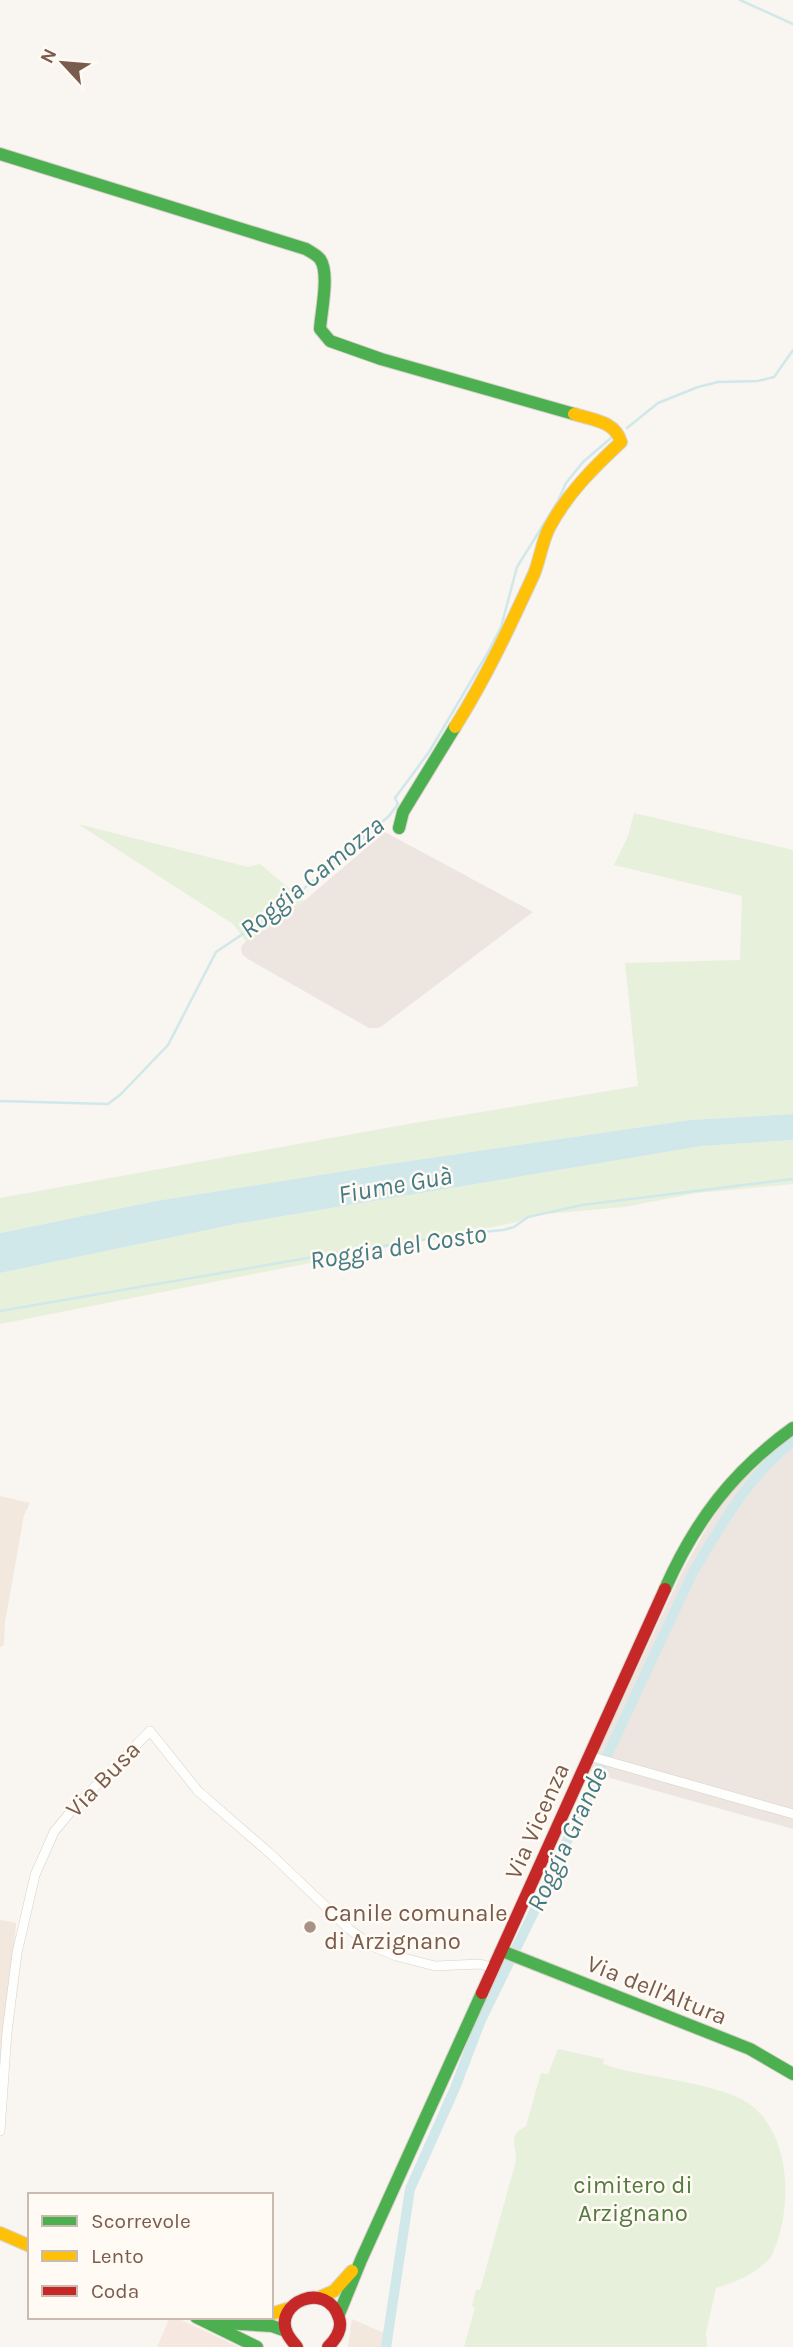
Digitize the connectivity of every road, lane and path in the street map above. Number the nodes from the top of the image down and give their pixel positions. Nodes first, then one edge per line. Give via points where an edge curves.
1 (0, 154) edge
2 (399, 828) dead end
3 (793, 1428) edge
4 (589, 1756) junction
5 (793, 1814) edge
6 (502, 1951) junction
7 (494, 1968) junction
8 (3, 2032) edge
9 (793, 2074) edge
10 (0, 2131) edge
11 (0, 2233) edge
12 (28, 2245) edge
13 (361, 2260) junction
14 (320, 2297) junction
15 (290, 2308) junction
16 (273, 2313) edge
17 (339, 2314) junction
18 (221, 2319) edge
19 (202, 2320) edge
20 (291, 2342) edge
21 (257, 2347) edge
22 (328, 2347) edge

1 - 2 street via 306,248 320,259 326,276 320,329 330,341 610,425 618,432 621,442 573,491 548,530 510,627 473,698 402,812
3 - 4 street, Via Vicenza via 740,1470 689,1539
4 - 5 street
4 - 6 street, Via Vicenza
6 - 7 street, Via Vicenza
6 - 9 street, Via dell'Altura via 750,2049
7 - 8 street, Via Busa via 480,1964 435,1966 372,1946 198,1791 150,1731 54,1832 24,1916
7 - 13 street, Via Vicenza
8 - 10 street, Via Busa
11 - 12 street
13 - 14 street, Via Vicenza via 334,2291
13 - 17 street, Via Vicenza
14 - 15 street, Via Vicenza via 303,2298
14 - 17 street via 332,2303
15 - 16 street, Via Vicenza
15 - 20 street via 286,2315
17 - 22 street, Via Vicenza via 340,2332
18 - 19 street
19 - 20 street via 272,2326
19 - 21 street

